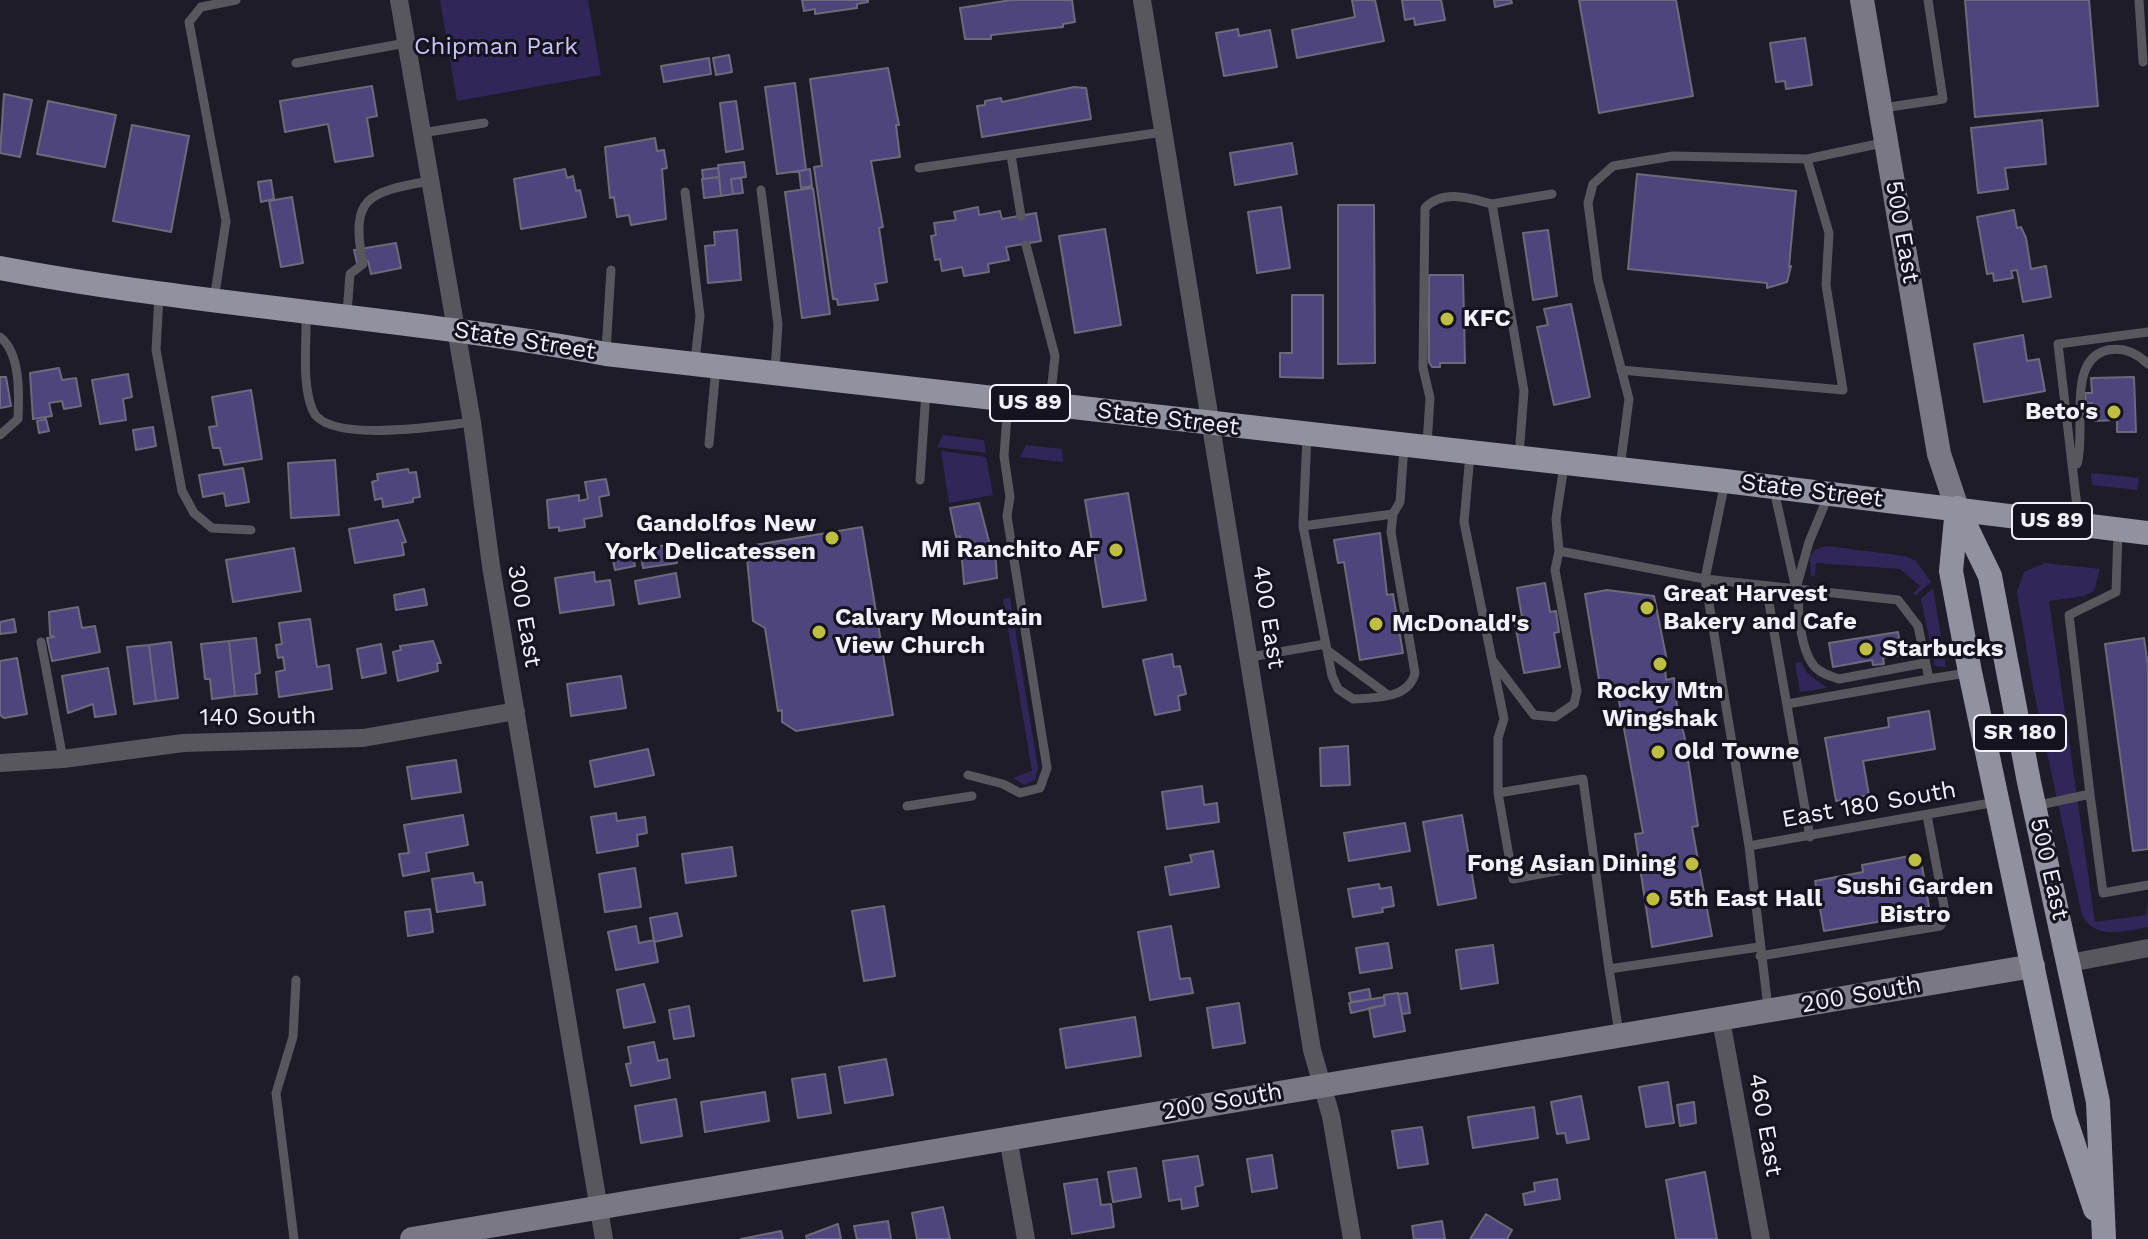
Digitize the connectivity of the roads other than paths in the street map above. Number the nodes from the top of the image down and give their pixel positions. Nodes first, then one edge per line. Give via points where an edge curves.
1 (236, 0) edge
2 (399, 0) edge
3 (1142, 0) edge
4 (1862, 0) edge
5 (1928, 0) edge
6 (2139, 0) edge
7 (406, 43) junction
8 (2143, 62) dead end
9 (296, 63) dead end
10 (1881, 108) junction
11 (484, 123) dead end
12 (1163, 132) junction
13 (422, 133) junction
14 (1887, 142) junction
15 (1011, 155) junction
16 (1807, 159) junction
17 (919, 168) dead end
18 (430, 181) junction
19 (761, 190) dead end
20 (685, 192) dead end
21 (1552, 194) dead end
22 (1492, 204) junction
23 (1021, 216) dead end
24 (1026, 245) dead end
25 (0, 268) edge
26 (611, 270) dead end
27 (159, 294) junction
28 (214, 301) junction
29 (306, 311) junction
30 (346, 316) junction
31 (455, 329) junction
32 (2148, 332) edge
33 (0, 337) edge
34 (606, 354) junction
35 (2148, 364) edge
36 (705, 366) junction
37 (1621, 370) junction
38 (775, 374) junction
39 (926, 391) junction
40 (1008, 400) junction
41 (1050, 405) junction
42 (472, 422) junction
43 (1212, 424) junction
44 (0, 435) edge
45 (1307, 436) junction
46 (709, 444) dead end
47 (1415, 448) junction
48 (1470, 454) junction
49 (1519, 459) junction
50 (1564, 465) junction
51 (2075, 468) junction
52 (1620, 471) junction
53 (920, 480) dead end
54 (1725, 481) junction
55 (1773, 487) junction
56 (1829, 493) junction
57 (1957, 508) junction
58 (1393, 514) junction
59 (2079, 524) junction
60 (1303, 526) junction
61 (2118, 529) junction
62 (251, 530) dead end
63 (2148, 533) edge
64 (1559, 551) junction
65 (1705, 579) junction
66 (1766, 586) junction
67 (1798, 589) junction
68 (41, 642) dead end
69 (1326, 647) junction
70 (1250, 657) junction
71 (1491, 658) junction
72 (1925, 663) junction
73 (1970, 672) junction
74 (1929, 679) junction
75 (1388, 695) junction
76 (1787, 704) junction
77 (516, 711) junction
78 (63, 759) junction
79 (0, 763) edge
80 (968, 775) dead end
81 (1498, 793) junction
82 (2090, 794) junction
83 (972, 796) dead end
84 (1996, 802) junction
85 (907, 806) dead end
86 (2035, 806) junction
87 (1927, 815) junction
88 (1810, 837) junction
89 (1749, 846) junction
90 (1594, 864) junction
91 (2148, 885) edge
92 (2148, 948) edge
93 (1759, 952) junction
94 (2070, 963) junction
95 (2033, 966) junction
96 (1609, 969) junction
97 (296, 980) dead end
98 (1769, 1011) junction
99 (1721, 1020) junction
100 (1620, 1036) junction
101 (1322, 1085) junction
102 (1008, 1138) junction
103 (599, 1207) junction
104 (294, 1239) edge
105 (412, 1239) edge
106 (604, 1239) edge
107 (1026, 1239) edge
108 (1352, 1239) edge
109 (1761, 1239) edge

1 - 28 lane via 201,7 189,22 226,221
2 - 7 street, 300 East
3 - 12 street, 400 East
4 - 10 street, 500 East
5 - 10 lane via 1943,99
6 - 8 lane
7 - 9 lane
7 - 13 street, 300 East
10 - 14 street, 500 East
11 - 13 lane
12 - 15 lane
12 - 43 street, 400 East
13 - 18 street, 300 East
14 - 16 lane
14 - 57 street, 500 East via 1939,454
15 - 17 lane
15 - 23 lane
16 - 37 lane via 1673,156 1613,166 1593,184 1588,203 1598,280
16 - 37 lane via 1829,233 1826,285 1843,390
18 - 30 lane via 393,188 361,209 356,223 363,264 350,274
18 - 31 street, 300 East
19 - 38 lane via 778,325
20 - 36 lane
21 - 22 lane
22 - 47 lane via 1443,197 1425,208 1423,368 1430,398
22 - 49 lane via 1524,391
24 - 41 lane via 1055,356
25 - 27 main road, State Street / US 89
26 - 34 lane
27 - 28 main road, State Street / US 89
27 - 62 lane via 156,350 182,491 194,513 212,528
28 - 29 main road, State Street / US 89
29 - 30 main road, State Street / US 89
29 - 42 lane via 308,396 313,414 322,422 361,430 402,430
30 - 31 main road, State Street / US 89
31 - 34 main road, State Street / US 89
31 - 42 street, 300 East
32 - 51 lane via 2058,344
33 - 44 lane via 14,362 19,396 18,419
34 - 36 main road, State Street / US 89
35 - 51 lane via 2119,348 2103,351 2084,369 2082,447
36 - 38 main road, State Street / US 89
36 - 46 lane
37 - 52 lane via 1629,399
38 - 39 main road, State Street / US 89
39 - 40 main road, State Street / US 89
39 - 53 lane
40 - 41 main road, State Street / US 89
40 - 80 lane via 1007,516 1047,768 1040,788 1026,793
41 - 43 main road, State Street / US 89
42 - 77 street, 300 East
43 - 45 main road, State Street / US 89
43 - 70 street, 400 East
45 - 47 main road, State Street / US 89
45 - 60 lane
47 - 48 main road, State Street / US 89
47 - 58 lane
48 - 49 main road, State Street / US 89
48 - 71 lane via 1464,522
49 - 50 main road, State Street / US 89
50 - 52 main road, State Street / US 89
50 - 64 lane via 1556,519
51 - 59 lane
52 - 54 main road, State Street / US 89
54 - 55 main road, State Street / US 89
54 - 65 lane
55 - 56 main road, State Street / US 89
55 - 67 lane
56 - 57 main road, State Street / US 89
56 - 67 lane
57 - 59 main road, State Street / US 89
57 - 73 main road, 500 East / SR 180 via 1951,571
57 - 86 main road, 500 East / SR 180 via 1988,568
58 - 60 lane
58 - 75 lane via 1391,532 1415,673 1410,686
59 - 61 main road, State Street / US 89
60 - 69 lane
61 - 63 main road, State Street / US 89
61 - 82 lane via 2116,592 2069,615
64 - 65 lane
64 - 71 lane via 1555,570 1577,691 1574,704 1555,717 1534,715
65 - 66 lane
65 - 89 lane
66 - 67 lane
66 - 76 lane
67 - 72 lane via 1898,600 1918,626
67 - 72 lane via 1807,656 1826,675 1839,679
68 - 78 lane
69 - 70 lane
69 - 75 lane
69 - 75 lane via 1334,683 1343,694 1353,699
70 - 101 street, 400 East via 1312,1050
71 - 81 lane via 1504,719 1498,738
72 - 74 lane
73 - 74 lane
73 - 84 main road, 500 East / SR 180
74 - 76 lane
76 - 88 lane
77 - 78 street, 140 South via 363,738 183,743
77 - 103 street, 300 East
78 - 79 street, 140 South
81 - 90 lane via 1513,879
81 - 90 lane via 1583,779
82 - 86 lane
82 - 91 lane via 2103,893
83 - 85 lane
84 - 87 lane, East 180 South
84 - 95 main road, 500 East / SR 180
86 - 94 main road, 500 East / SR 180
87 - 88 lane, East 180 South
87 - 93 lane via 1946,917 1940,926
88 - 89 lane, East 180 South
89 - 93 lane
90 - 96 lane
92 - 94 street
93 - 96 lane
93 - 98 lane
94 - 95 main road, 500 East / SR 180 via 2098,1102 2104,1239 2064,1115
95 - 98 street, 200 South
96 - 100 lane
97 - 104 lane via 293,1037 276,1093
98 - 99 street, 200 South
99 - 100 street, 200 South
99 - 109 street, 460 East
100 - 101 street, 200 South
101 - 102 street, 200 South
101 - 108 street, 400 East
102 - 103 street, 200 South
102 - 107 street
103 - 105 street, 200 South
103 - 106 street, 300 East

